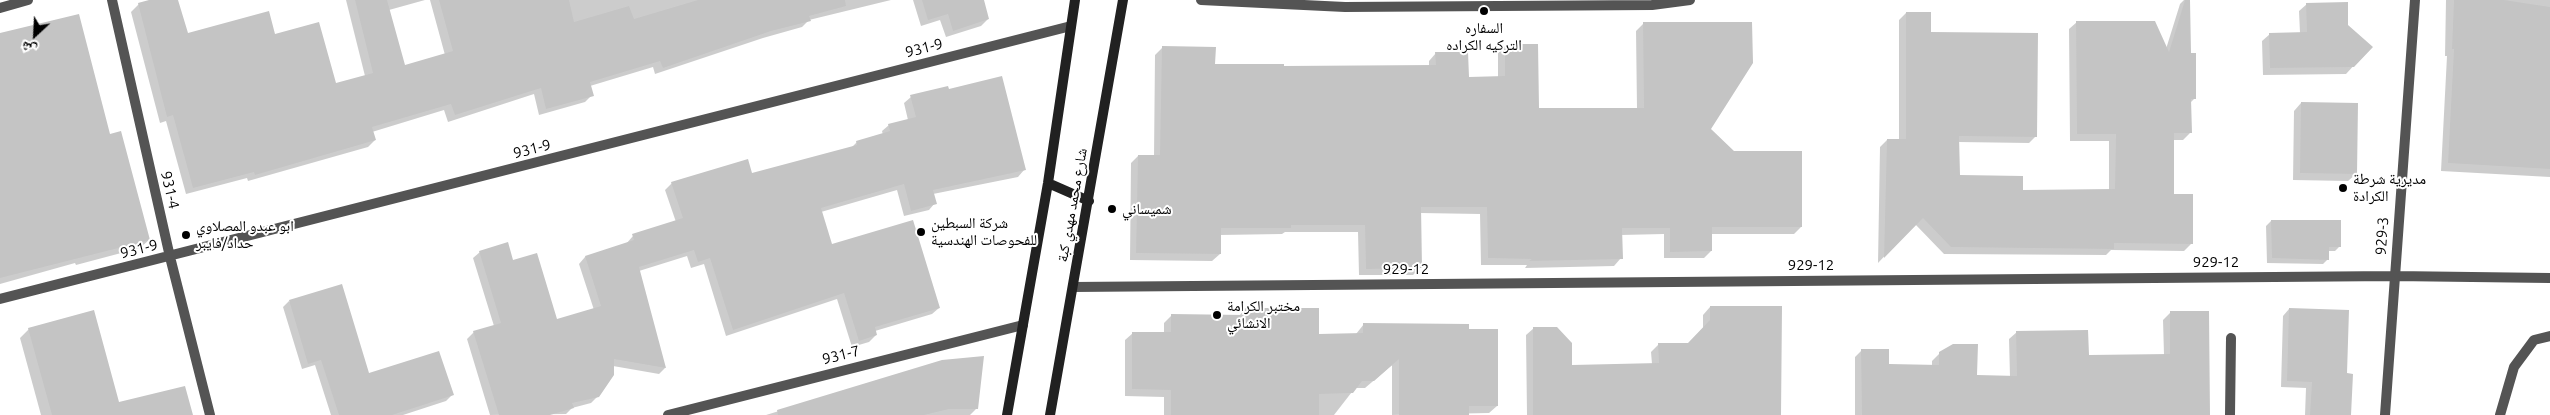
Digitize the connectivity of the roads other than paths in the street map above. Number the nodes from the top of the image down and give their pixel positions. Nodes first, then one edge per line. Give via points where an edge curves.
1 (28, 0) edge
2 (112, 0) edge
3 (1075, 0) edge
4 (1123, 0) edge
5 (1202, 0) edge
6 (1690, 0) edge
7 (2415, 0) edge
8 (0, 8) edge
9 (1071, 26) junction
10 (1048, 182) junction
11 (1089, 201) junction
12 (170, 257) junction
13 (2394, 276) junction
14 (2550, 278) edge
15 (1073, 286) junction
16 (0, 299) edge
17 (1023, 325) junction
18 (2550, 336) edge
19 (2231, 338) dead end
20 (210, 415) edge
21 (668, 415) edge
22 (1007, 415) edge
23 (1050, 415) edge
24 (2230, 415) edge
25 (2385, 415) edge
26 (2500, 415) edge

1 - 8 street
2 - 12 street, 931-4
3 - 9 street, شارع محمد مهدي كبة
4 - 11 street, شارع محمد مهدي كبة
5 - 6 street via 1355,7 1652,5
7 - 13 street, 929-3
9 - 10 street, شارع محمد مهدي كبة
9 - 12 street, 931-9
10 - 11 street
10 - 17 street, شارع محمد مهدي كبة
11 - 15 street, شارع محمد مهدي كبة
12 - 16 street, 931-9
12 - 20 street, 931-4
13 - 14 street, 929-12
13 - 15 street, 929-12
13 - 25 street, 929-3
15 - 23 street, شارع محمد مهدي كبة
17 - 21 street, 931-7
17 - 22 street, شارع محمد مهدي كبة
18 - 26 street via 2534,340 2514,367
19 - 24 street

